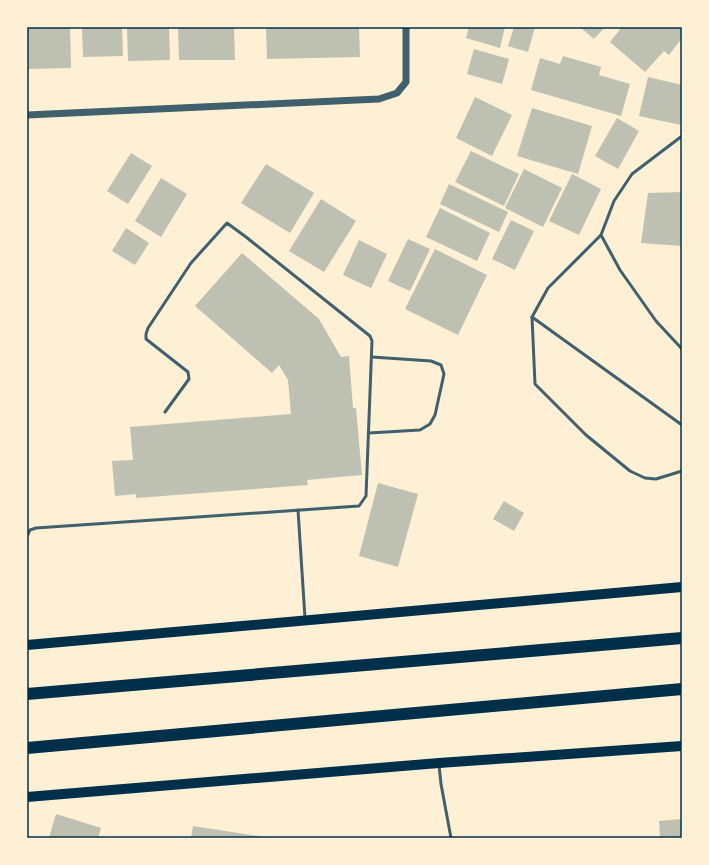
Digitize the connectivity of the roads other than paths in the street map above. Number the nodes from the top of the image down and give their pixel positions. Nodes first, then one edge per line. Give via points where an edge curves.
1 (406, 27) edge
2 (27, 115) edge
3 (682, 136) edge
4 (601, 235) junction
5 (532, 317) junction
6 (682, 349) edge
7 (372, 356) junction
8 (165, 412) dead end
9 (682, 426) edge
10 (368, 433) junction
11 (682, 471) edge
12 (298, 510) junction
13 (27, 536) edge
14 (682, 587) edge
15 (305, 620) junction
16 (682, 638) edge
17 (27, 645) edge
18 (682, 689) edge
19 (27, 694) edge
20 (682, 746) edge
21 (27, 748) edge
22 (439, 763) junction
23 (27, 797) edge
24 (451, 838) edge

1 - 2 street via 406,82 397,93 379,99
3 - 4 lane via 632,174 614,201
4 - 5 lane via 548,288
4 - 6 lane via 620,270 656,321
5 - 9 lane
5 - 11 lane via 535,384 586,435 630,471 645,478 656,479
7 - 8 lane via 370,336 227,223 191,263 146,334 146,339 188,372 189,376
7 - 10 lane
7 - 10 lane via 431,361 441,365 444,374 435,415 430,424 420,430
10 - 12 lane via 366,496 359,506
12 - 13 lane via 36,528 30,530
12 - 15 lane
14 - 15 main road
15 - 17 main road
16 - 19 highway
18 - 21 highway
20 - 22 main road
22 - 23 main road
22 - 24 lane

